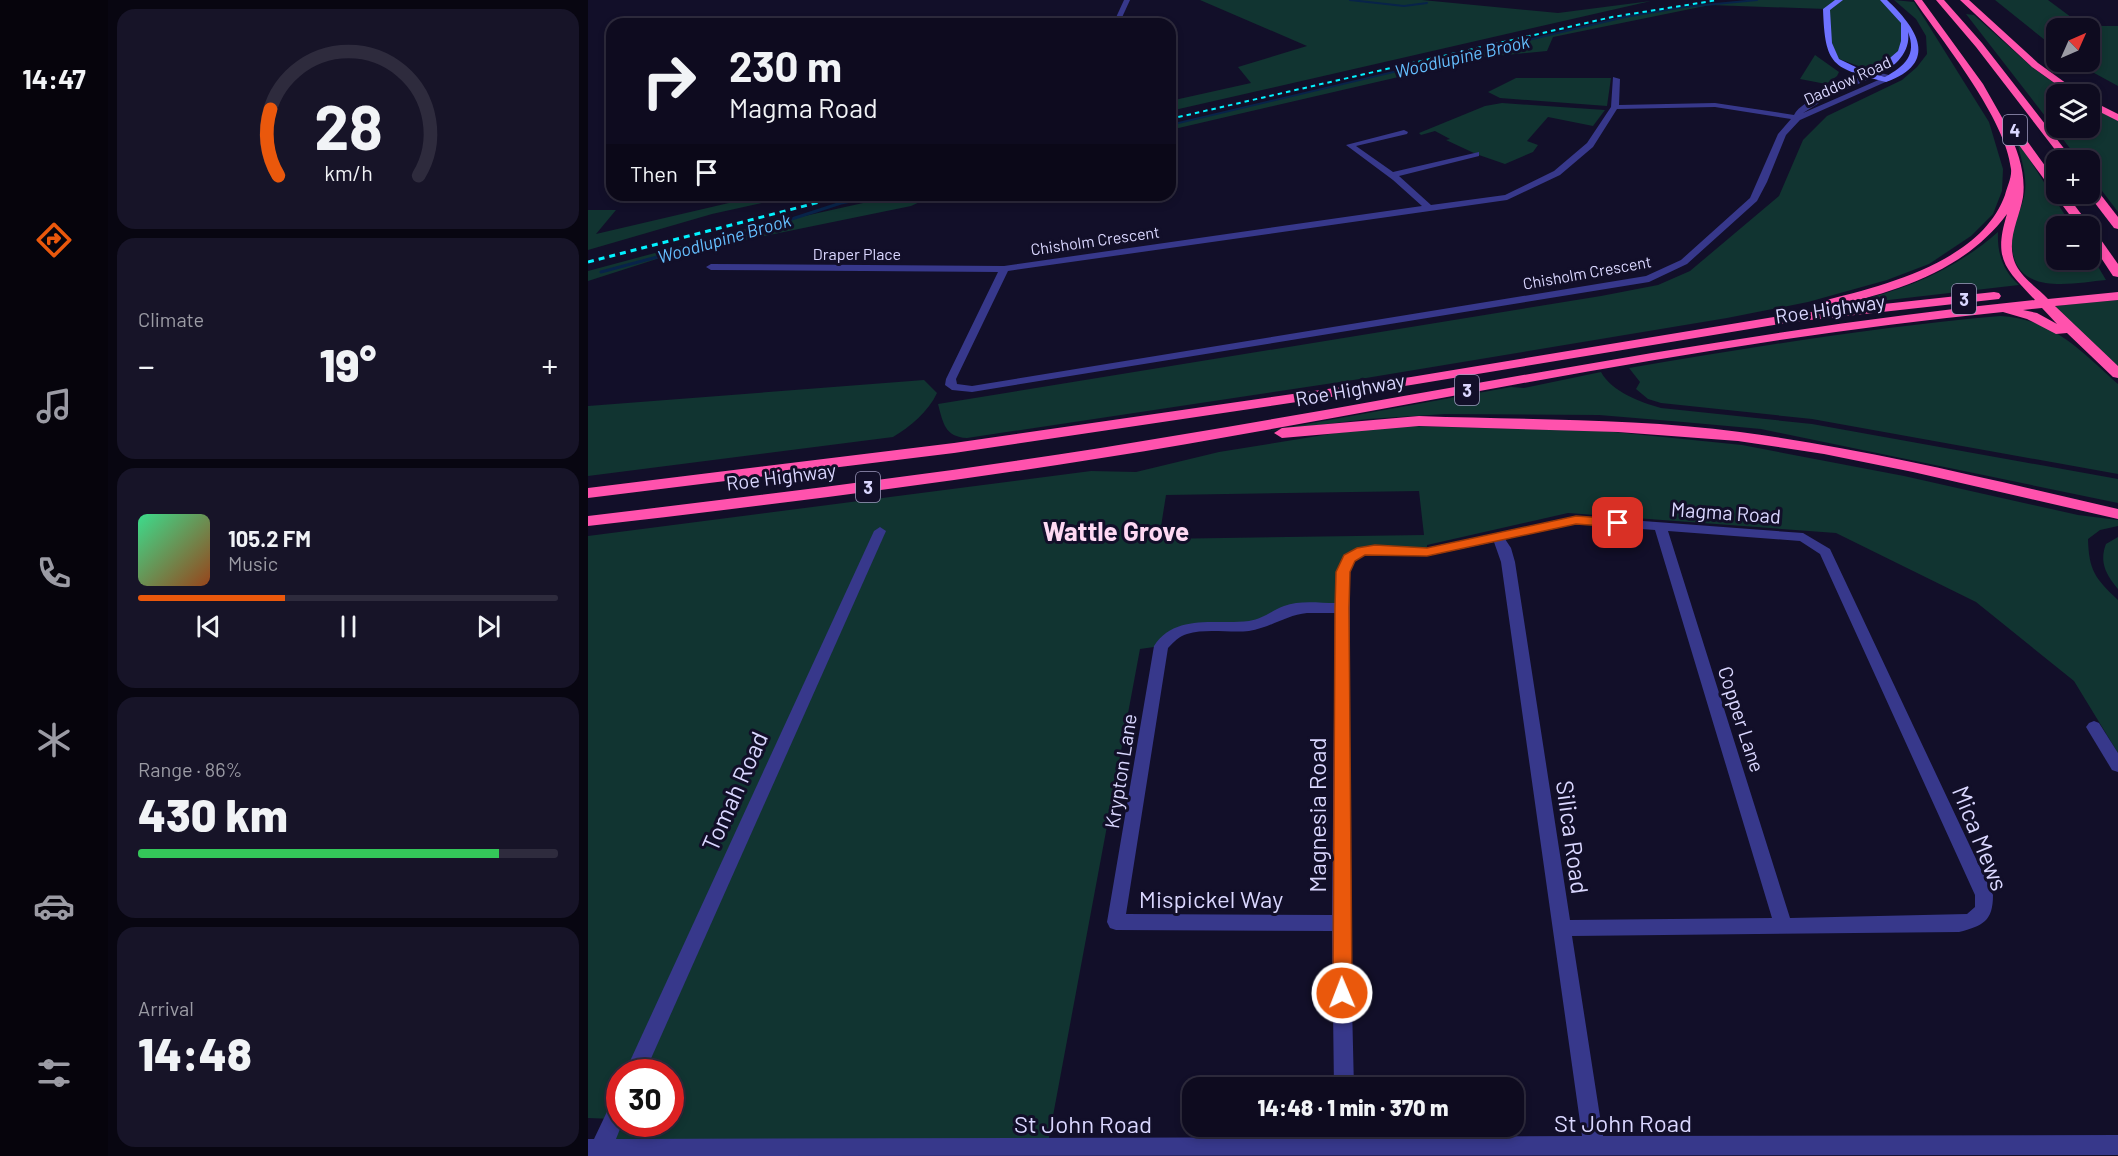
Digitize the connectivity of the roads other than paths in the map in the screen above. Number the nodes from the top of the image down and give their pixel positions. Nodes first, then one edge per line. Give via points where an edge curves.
1 (1127, 0) edge
2 (1840, 0) edge
3 (1883, 0) edge
4 (1964, 0) edge
5 (1918, 1) edge
6 (1941, 1) edge
7 (1119, 18) edge
8 (1905, 22) junction
9 (1874, 74) junction
10 (1971, 75) junction
11 (1616, 79) dead end
12 (1889, 79) junction
13 (2057, 82) junction
14 (2060, 84) edge
15 (2062, 84) edge
16 (2100, 102) edge
17 (1615, 106) junction
18 (2100, 108) edge
19 (2118, 110) edge
20 (1797, 118) junction
21 (2118, 118) edge
22 (1404, 132) dead end
23 (2060, 150) edge
24 (1476, 154) dead end
25 (2017, 170) junction
26 (2046, 175) edge
27 (1392, 176) junction
28 (2100, 201) edge
29 (1428, 207) junction
30 (2118, 225) edge
31 (2100, 247) edge
32 (711, 267) dead end
33 (1004, 269) junction
34 (2118, 273) edge
35 (2118, 285) edge
36 (2095, 292) junction
37 (2118, 296) edge
38 (2039, 298) junction
39 (1995, 308) junction
40 (1660, 341) junction
41 (2084, 343) junction
42 (2118, 374) edge
43 (1051, 461) junction
44 (588, 493) edge
45 (2118, 514) edge
46 (588, 521) edge
47 (1660, 526) junction
48 (880, 531) dead end
49 (1497, 537) junction
50 (1803, 537) joint
51 (1362, 551) joint
52 (1342, 608) junction
53 (2094, 727) dead end
54 (2118, 766) edge
55 (1116, 922) joint
56 (1341, 923) junction
57 (1783, 925) junction
58 (1562, 928) junction
59 (641, 1059) edge
60 (1344, 1077) edge
61 (606, 1131) edge
62 (1344, 1137) edge
63 (2118, 1145) edge
64 (1345, 1148) junction
65 (1594, 1148) junction
66 (595, 1151) edge
67 (1868, 1151) edge
68 (880, 1152) edge
69 (1424, 1152) edge

1 - 7 street
2 - 9 main road via 1826,9 1828,49 1837,63
3 - 8 main road, Daddow Road
4 - 13 highway
5 - 10 highway, 4
6 - 23 highway, 4
8 - 9 main road, Daddow Road via 1903,48 1893,61
8 - 12 main road, Daddow Road via 1918,42 1917,50 1903,70
9 - 12 main road
9 - 20 street, Daddow Road via 1824,96 1799,112
10 - 25 highway via 2009,140
10 - 26 highway, 4
11 - 17 street
12 - 20 street, Daddow Road
13 - 14 highway
13 - 15 highway
16 - 19 highway
17 - 20 street via 1715,105
17 - 29 street, Chisholm Crescent via 1590,145 1557,173 1507,197
18 - 21 highway
20 - 33 street, Chisholm Crescent via 1782,134 1754,199 1684,262 1648,279 1116,367 972,389 956,388 951,379
22 - 27 street via 1350,145
24 - 27 street
25 - 38 highway via 2018,189 2005,249 2012,269
25 - 40 highway via 2013,190 1994,224 1973,244 1928,271 1842,300
27 - 29 street
28 - 30 highway
29 - 33 street, Chisholm Crescent
31 - 34 highway
32 - 33 street, Draper Place
35 - 36 highway, Roe Highway / 3
36 - 37 highway, Roe Highway / 3
36 - 38 highway, Roe Highway / 3
38 - 39 highway, Roe Highway / 3
38 - 40 highway, Roe Highway / 3 via 1792,318
38 - 41 highway
39 - 41 highway via 2032,316
39 - 43 highway, Roe Highway / 3 via 1736,343
40 - 44 highway, Roe Highway / 3 via 954,448
41 - 42 highway
43 - 45 highway via 1350,425 1419,421 1618,427 1738,436 1824,449
43 - 46 highway, Roe Highway / 3
47 - 49 street, Magma Road via 1576,520
47 - 50 street, Magma Road
47 - 57 street, Copper Lane
48 - 59 street, Tomah Road
49 - 51 street, Magma Road via 1427,552
49 - 58 street, Silica Road via 1508,562
50 - 57 street, Mica Mews via 1825,552 1986,902 1979,917 1959,924
51 - 52 street, Magnesia Road via 1349,558 1343,572
52 - 55 street, Krypton Lane via 1288,610 1267,622 1249,626 1188,628 1175,633 1161,646
52 - 56 street, Magnesia Road
53 - 54 street
55 - 56 street, Mispickel Way
56 - 60 street, Magnesia Road
57 - 58 street, Mica Mews
58 - 65 street, Silica Road
61 - 66 street
62 - 64 street
63 - 67 street, St John Road
64 - 68 street, St John Road
64 - 69 street, St John Road
65 - 67 street, St John Road
65 - 69 street, St John Road
66 - 68 street, St John Road

